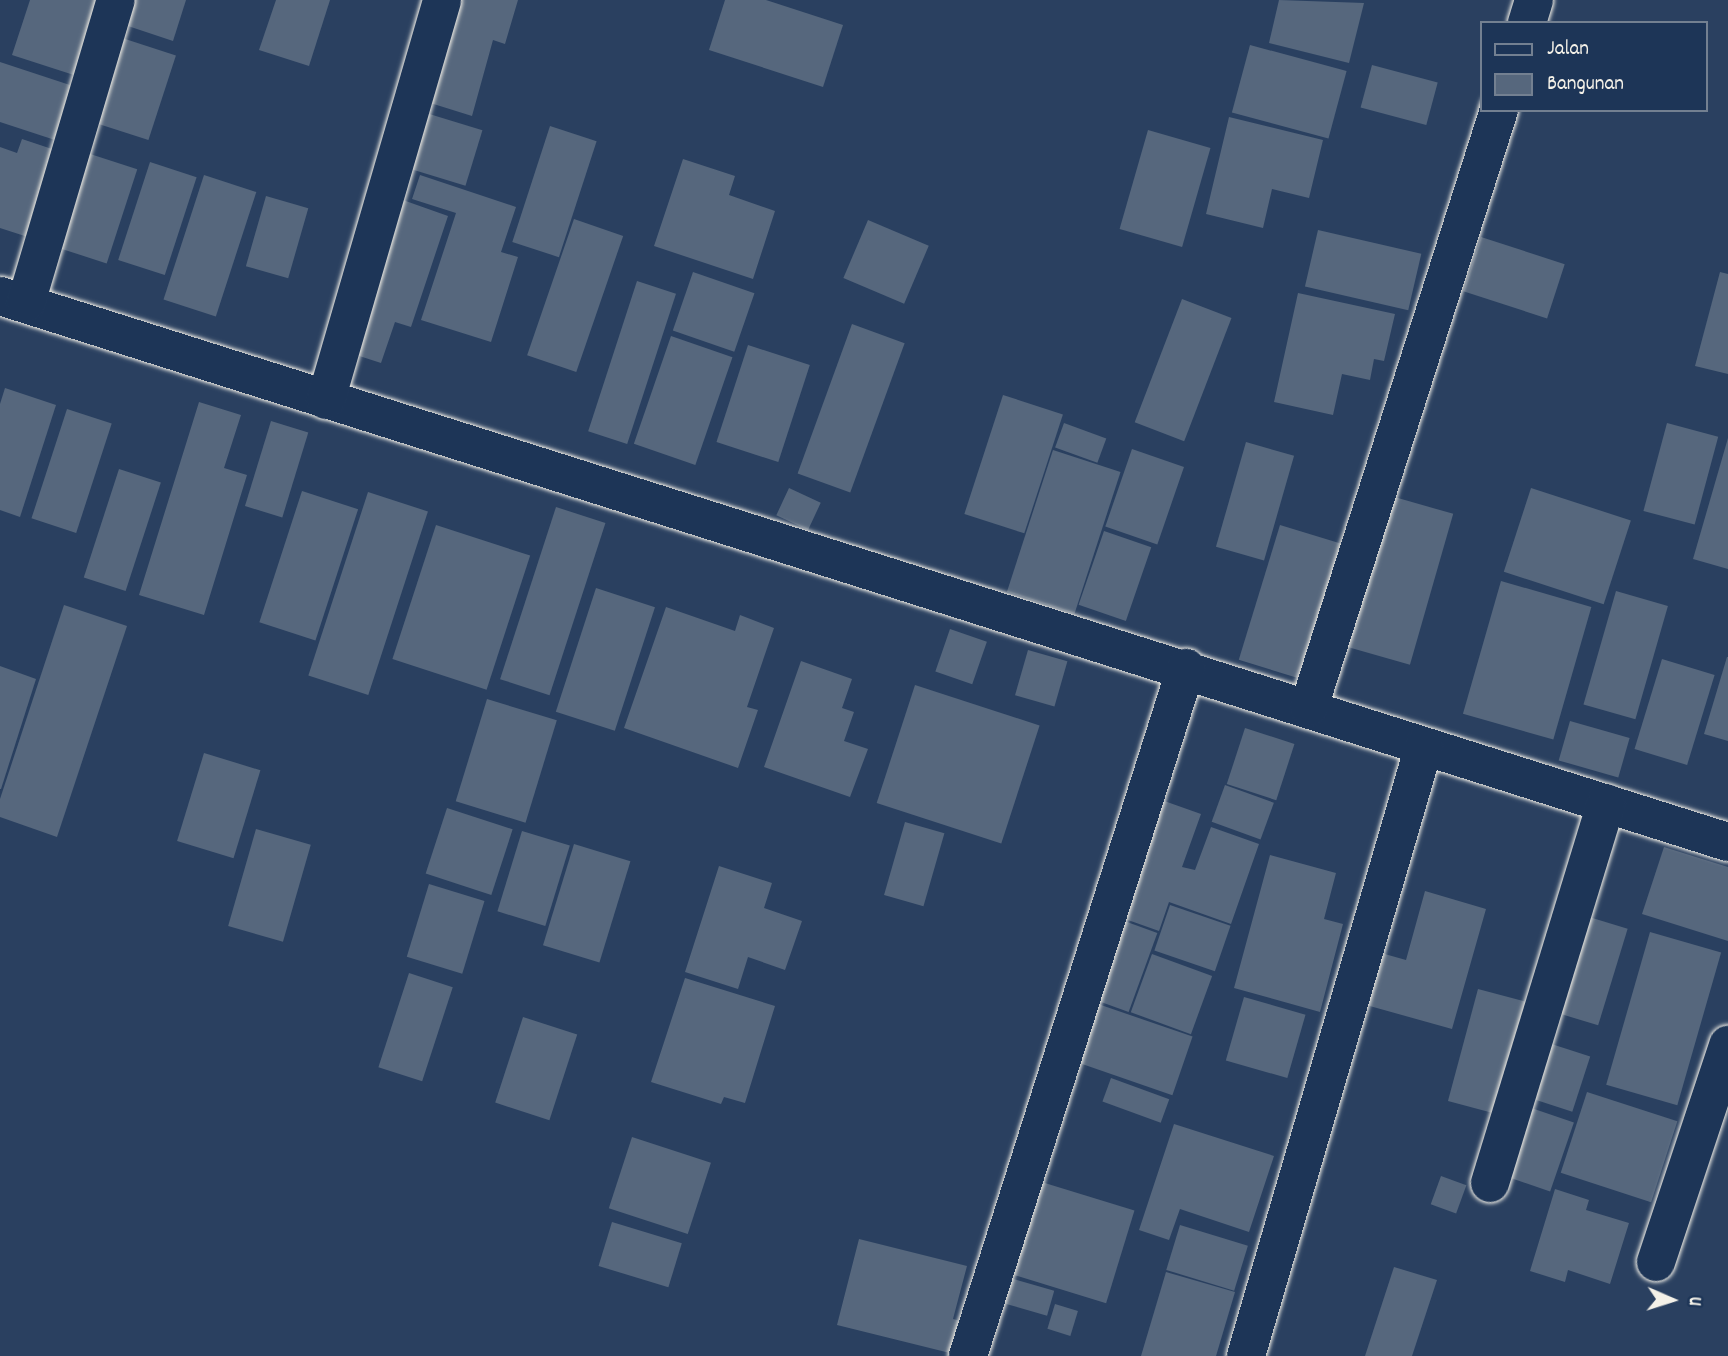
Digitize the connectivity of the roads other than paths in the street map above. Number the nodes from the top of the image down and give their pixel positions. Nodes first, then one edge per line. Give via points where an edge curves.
1 (116, 0) edge
2 (442, 0) edge
3 (1534, 0) edge
4 (1528, 21) edge
5 (1498, 112) edge
6 (13, 300) edge
7 (326, 400) junction
8 (1186, 668) junction
9 (1309, 708) junction
10 (1424, 746) junction
11 (1606, 803) junction
12 (1728, 842) edge
13 (1728, 1045) edge
14 (1490, 1183) dead end
15 (1656, 1262) dead end
16 (968, 1356) edge
17 (1246, 1356) edge

1 - 6 street
2 - 7 street
3 - 4 street
5 - 9 street
6 - 7 street
7 - 8 street
8 - 9 street
8 - 16 street
9 - 10 street
10 - 11 street
10 - 17 street
11 - 12 street
11 - 14 street
13 - 15 street

